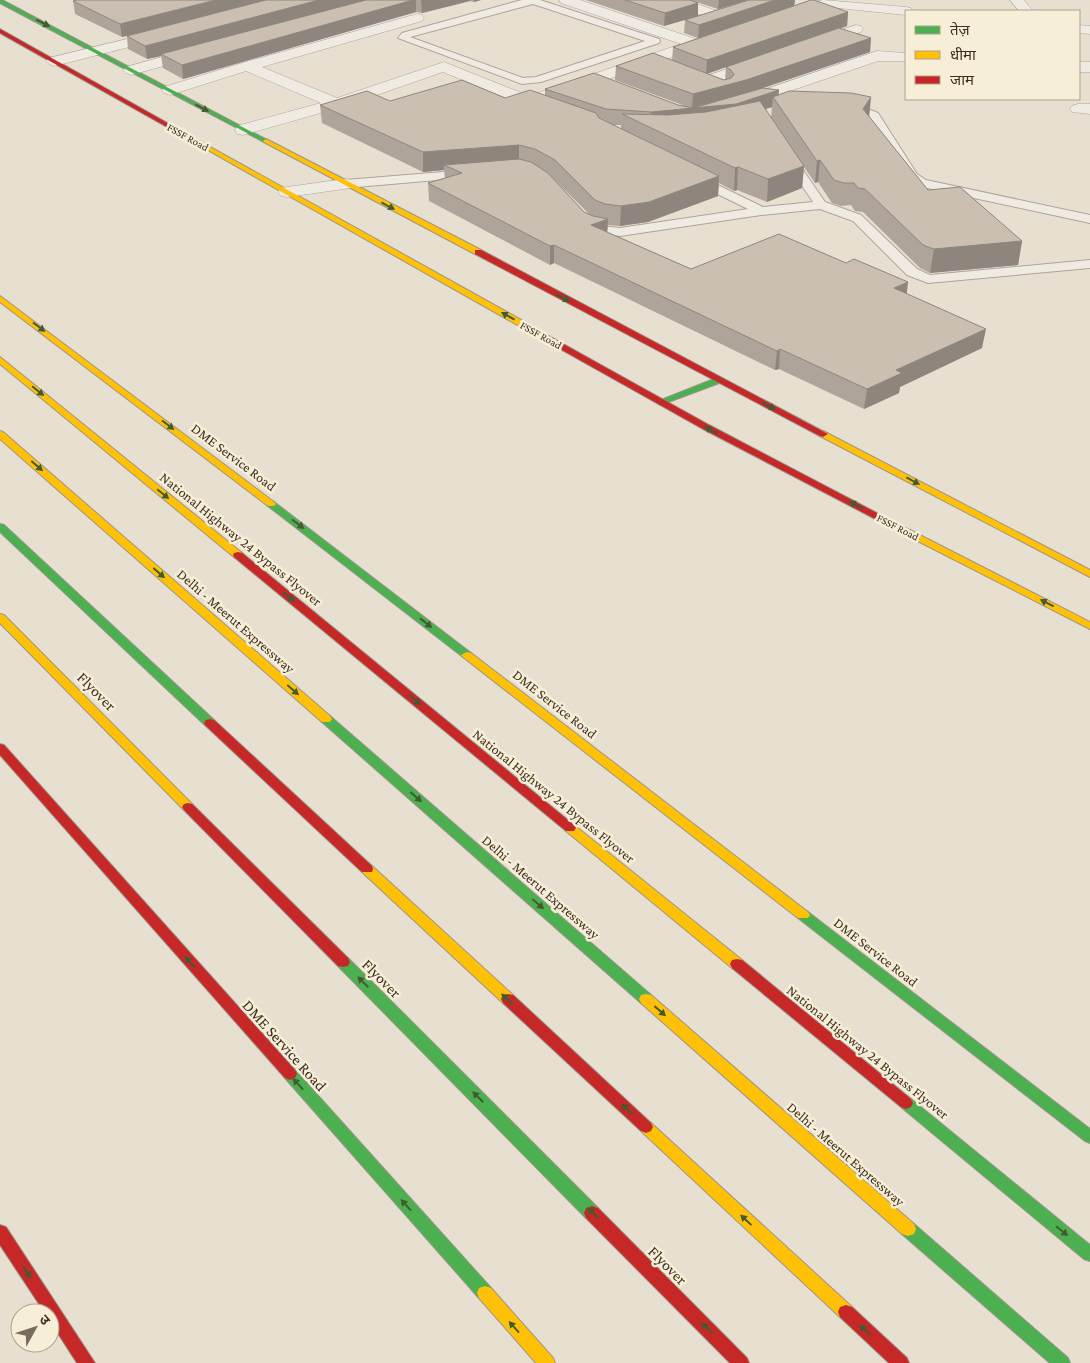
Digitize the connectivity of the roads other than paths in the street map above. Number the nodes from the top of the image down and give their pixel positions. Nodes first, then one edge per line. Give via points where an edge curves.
1 (566, 0) edge
2 (670, 0) edge
3 (1017, 0) edge
4 (0, 1) edge
5 (828, 1) edge
6 (1025, 10) edge
7 (905, 12) edge
8 (779, 17) edge
9 (417, 18) dead end
10 (181, 29) edge
11 (856, 30) junction
12 (0, 31) edge
13 (664, 33) junction
14 (724, 35) edge
15 (696, 44) junction
16 (215, 47) edge
17 (800, 49) edge
18 (97, 51) junction
19 (877, 56) junction
20 (905, 57) edge
21 (772, 59) edge
22 (464, 60) junction
23 (651, 60) junction
24 (54, 61) junction
25 (247, 66) junction
26 (444, 67) junction
27 (670, 67) edge
28 (132, 70) junction
29 (688, 74) edge
30 (595, 80) junction
31 (706, 81) junction
32 (613, 87) edge
33 (170, 90) junction
34 (752, 99) junction
35 (528, 102) junction
36 (336, 104) junction
37 (725, 107) edge
38 (838, 108) edge
39 (544, 109) edge
40 (243, 130) junction
41 (780, 144) edge
42 (682, 172) edge
43 (476, 173) edge
44 (345, 184) junction
45 (287, 192) junction
46 (821, 205) junction
47 (761, 211) junction
48 (578, 212) edge
49 (1090, 219) edge
50 (1090, 264) edge
51 (0, 298) edge
52 (0, 360) edge
53 (720, 380) junction
54 (660, 402) junction
55 (0, 434) edge
56 (0, 527) edge
57 (1090, 574) edge
58 (0, 617) edge
59 (1090, 626) edge
60 (0, 748) edge
61 (1090, 1137) edge
62 (0, 1232) edge
63 (1090, 1254) edge
64 (87, 1363) edge
65 (547, 1363) edge
66 (741, 1363) edge
67 (901, 1363) edge
68 (1062, 1363) edge

1 - 13 street
2 - 13 street via 724,14
3 - 6 street
4 -> 18 main road
5 - 7 street
5 - 8 street
5 - 11 street
9 - 25 street
10 - 18 street
11 - 17 street
11 - 19 street
12 - 24 main road, FSSF Road
13 - 15 street
14 - 15 street
15 - 23 street
16 - 28 street
18 - 24 street
18 - 28 main road
19 - 20 street
19 - 34 street
21 - 31 street
22 - 22 lane via 515,80 529,82 655,41 534,1 403,36 405,40
22 - 26 lane
23 - 27 street
23 - 30 street
24 - 45 main road, FSSF Road
25 - 33 street
25 - 36 street
26 - 35 street
26 - 36 street
28 - 33 main road
29 - 31 street
30 - 32 street
30 - 35 street
31 - 34 street
33 -> 40 main road
34 - 37 street
35 - 39 lane
36 - 40 street
38 - 49 lane via 874,114 913,176 922,183
40 - 44 main road
41 - 46 lane
42 - 47 lane
43 - 44 lane
44 - 45 street
44 -> 53 main road
54 -> 45 main road, FSSF Road
46 - 47 lane
46 - 50 lane via 857,218 912,272 928,279
47 - 48 lane via 620,232 598,229
51 -> 61 main road, DME Service Road
52 -> 63 main road, National Highway 24 Bypass Flyover
53 - 54 main road
53 -> 57 main road
59 -> 54 main road, FSSF Road
55 -> 68 main road, Delhi - Meerut Expressway
67 -> 56 main road
66 -> 58 main road, Flyover
65 -> 60 main road, DME Service Road
62 -> 64 main road

